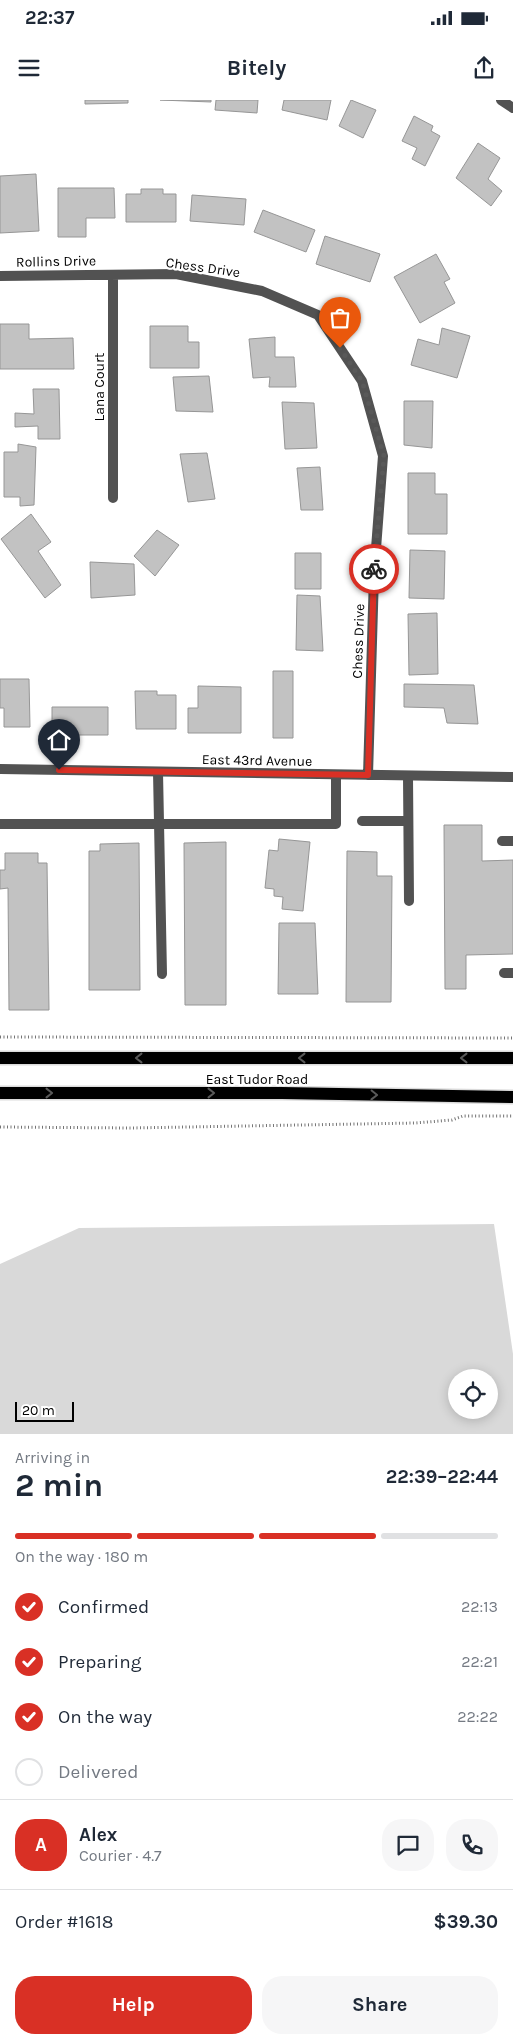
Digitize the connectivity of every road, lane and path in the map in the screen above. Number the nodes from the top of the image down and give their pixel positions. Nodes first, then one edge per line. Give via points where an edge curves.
1 (501, 100) edge
2 (513, 108) edge
3 (113, 275) junction
4 (0, 276) edge
5 (113, 498) dead end
6 (0, 769) edge
7 (158, 772) junction
8 (336, 775) junction
9 (368, 775) junction
10 (408, 776) junction
11 (513, 778) edge
12 (362, 821) dead end
13 (408, 821) junction
14 (0, 824) edge
15 (158, 824) junction
16 (409, 901) dead end
17 (162, 974) dead end
18 (0, 1037) edge
19 (513, 1038) edge
20 (0, 1058) edge
21 (513, 1058) edge
22 (0, 1094) edge
23 (513, 1097) edge
24 (513, 1116) edge
25 (0, 1127) edge

1 - 2 street
3 - 4 street, Rollins Drive
3 - 5 street, Lana Court
3 - 9 street, Chess Drive via 176,274 262,291 318,315 362,381 384,456 374,575
6 - 7 street, East 43rd Avenue
7 - 8 street, East 43rd Avenue
7 - 15 street
8 - 9 street, East 43rd Avenue
8 - 15 street via 336,824
9 - 10 street, East 43rd Avenue
10 - 11 street, East 43rd Avenue
10 - 13 street
12 - 13 street
13 - 16 street
14 - 15 street
15 - 17 street
18 - 19 path
21 -> 20 main road, East Tudor Road
22 -> 23 main road, East Tudor Road
24 - 25 path via 463,1116 415,1123

